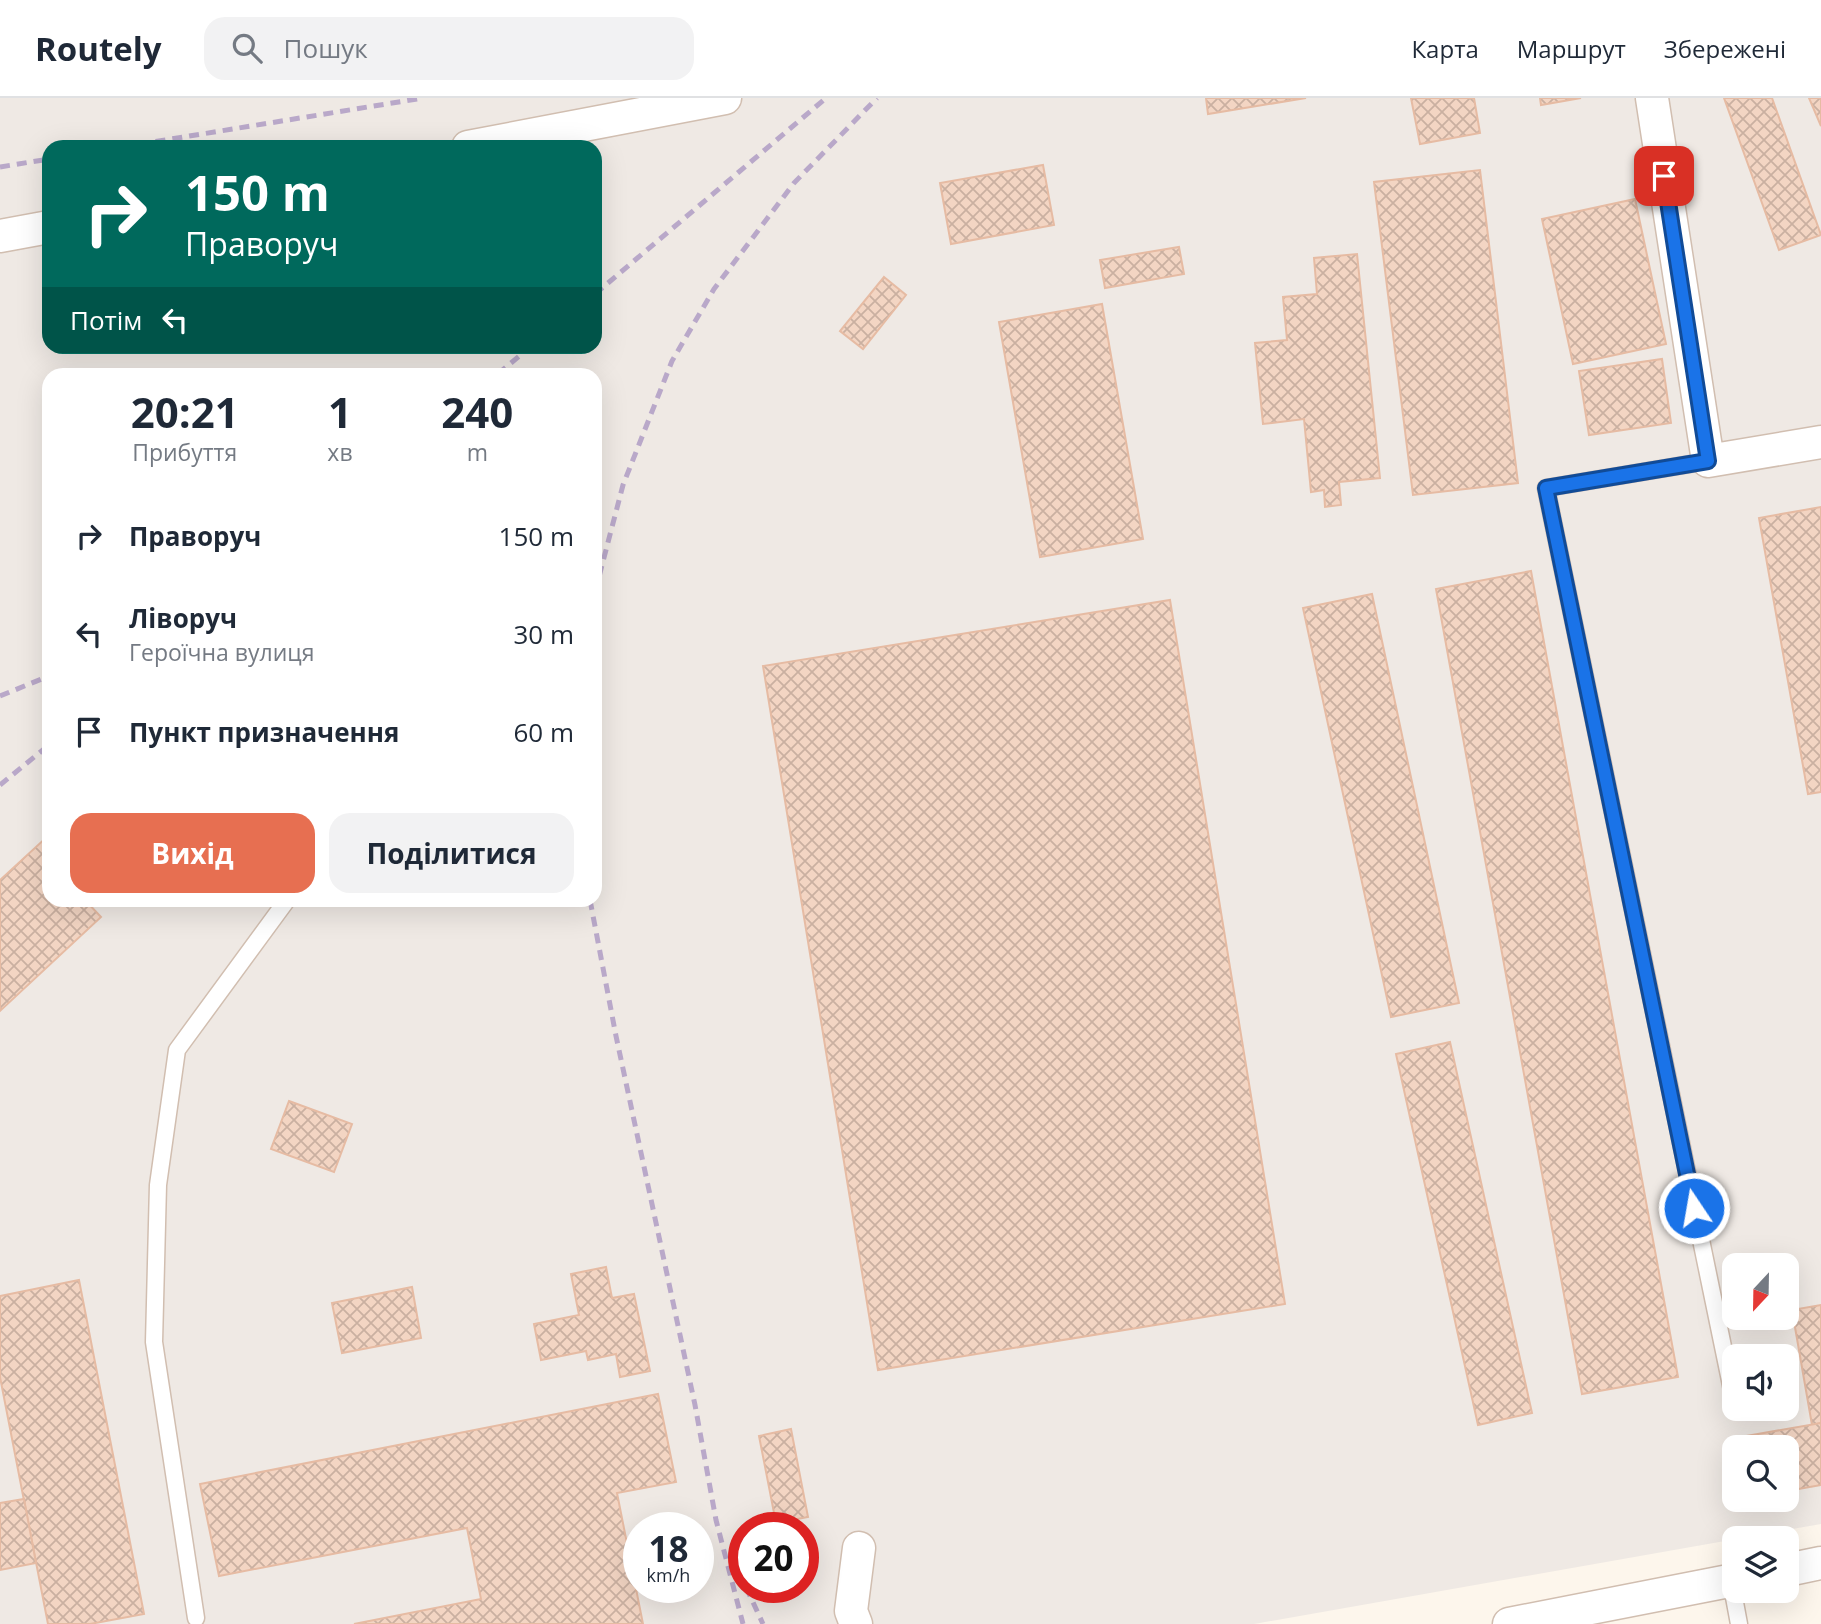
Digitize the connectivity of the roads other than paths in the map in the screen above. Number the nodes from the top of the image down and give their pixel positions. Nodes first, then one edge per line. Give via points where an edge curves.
1 (725, 98) edge
2 (1652, 98) edge
3 (505, 140) edge
4 (42, 228) edge
5 (0, 236) edge
6 (1821, 442) edge
7 (1708, 461) junction
8 (282, 907) edge
9 (1722, 1344) edge
10 (859, 1548) dead end
11 (1821, 1563) edge
12 (1799, 1568) edge
13 (1722, 1582) edge
14 (1736, 1603) edge
15 (196, 1618) dead end
16 (856, 1624) edge
17 (1509, 1624) edge
18 (1739, 1624) edge

1 - 3 street
2 - 7 street
4 - 5 street
6 - 7 street
7 - 9 lane via 1546,488
8 - 15 lane via 177,1050 158,1185 153,1342
10 - 16 street via 851,1611
11 - 12 street
13 - 17 street
14 - 18 lane

